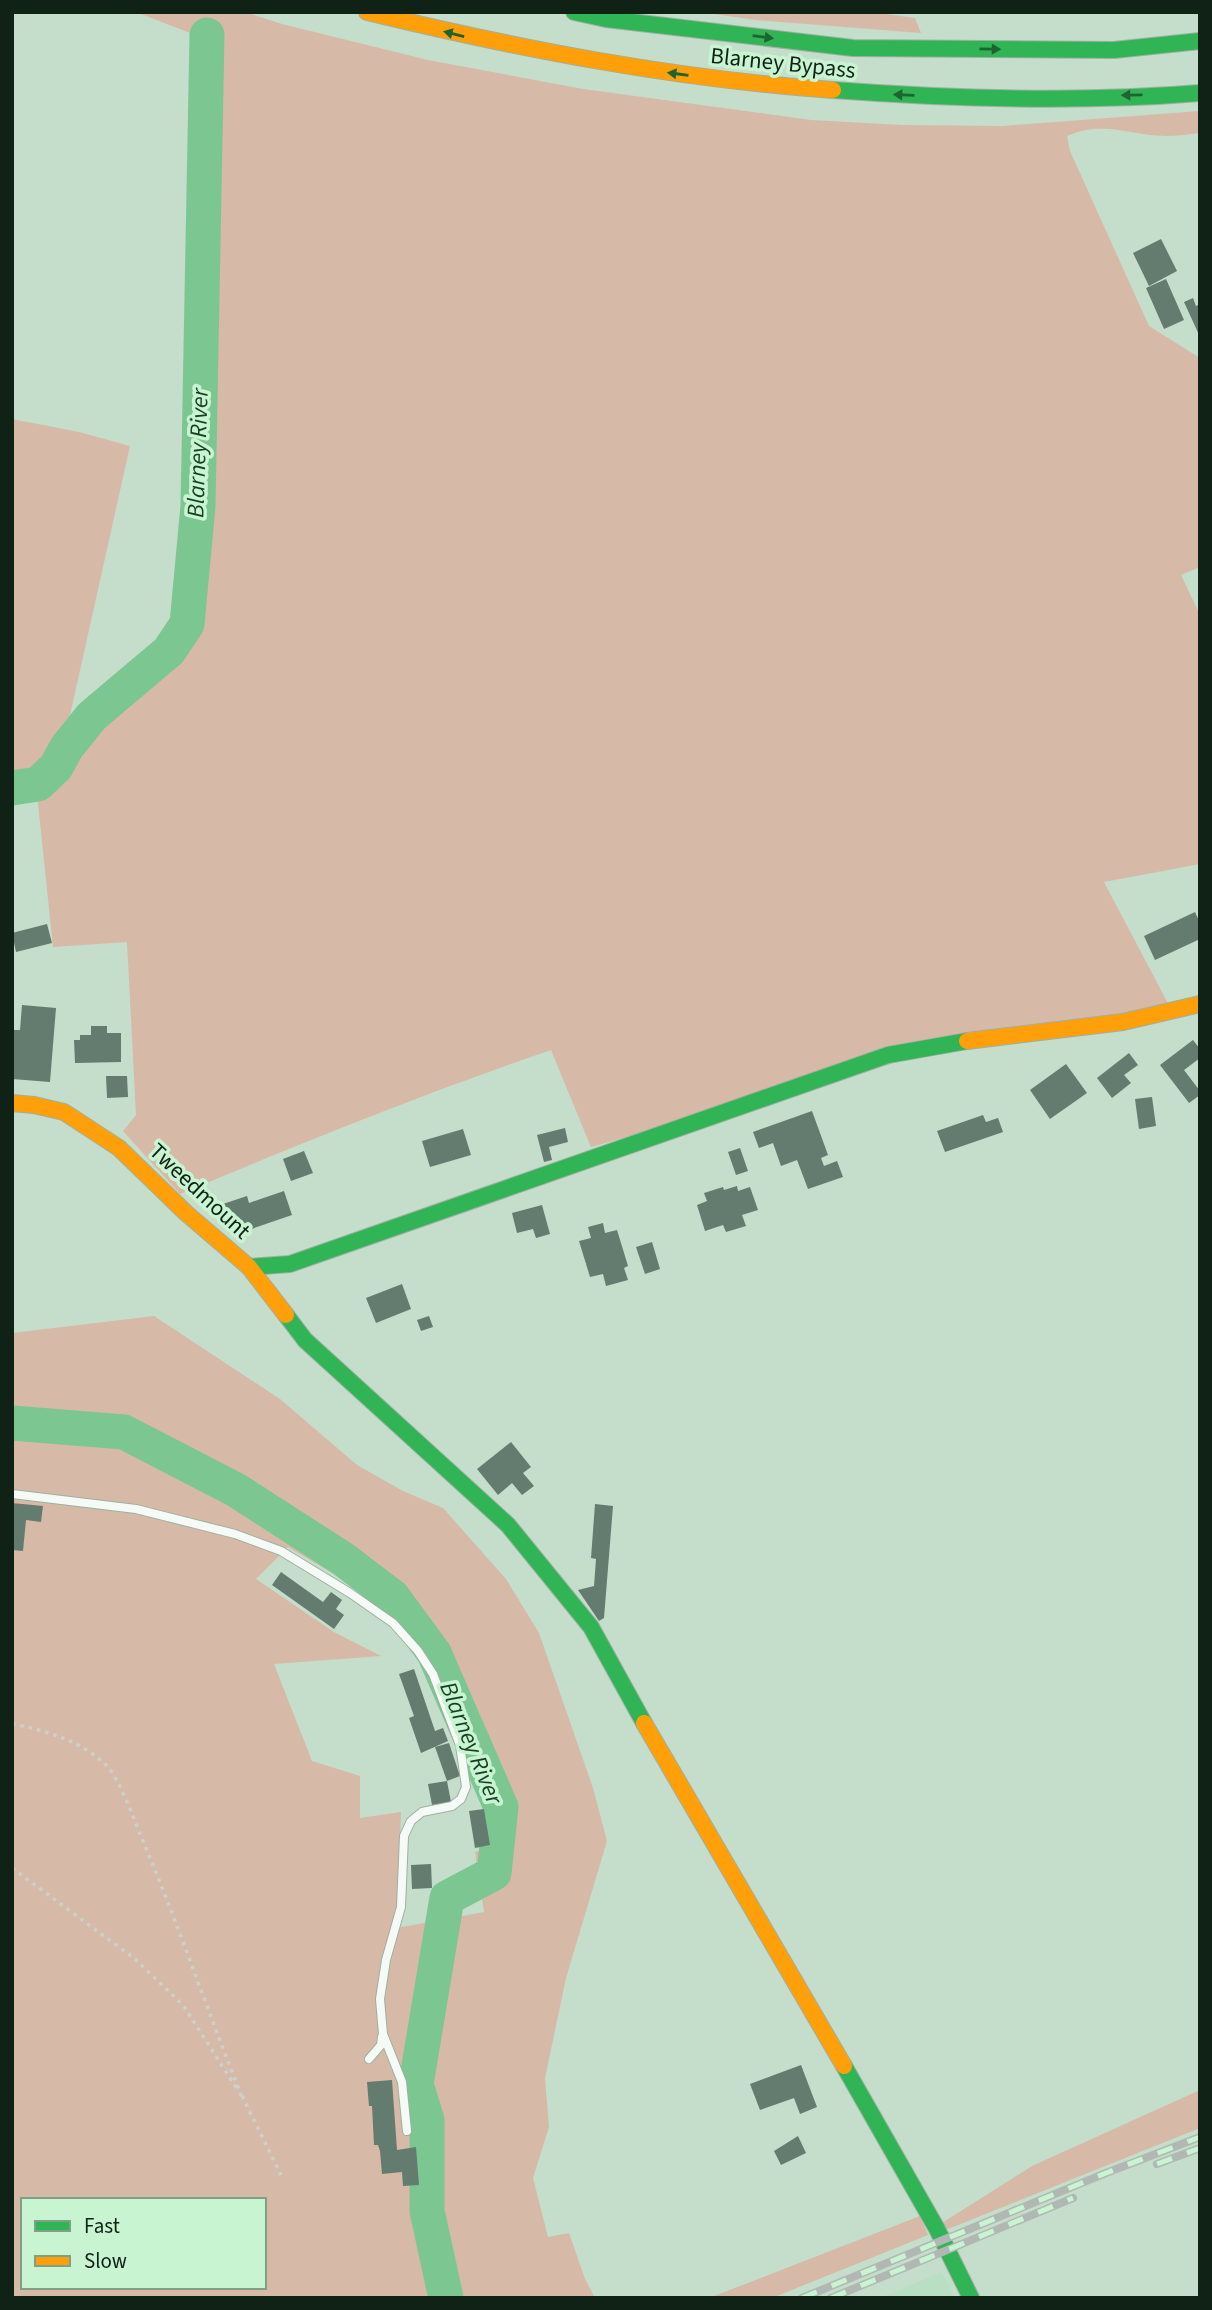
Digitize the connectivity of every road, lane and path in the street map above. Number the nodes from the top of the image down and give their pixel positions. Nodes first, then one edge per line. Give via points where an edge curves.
1 (367, 12) edge
2 (574, 12) edge
3 (1200, 41) edge
4 (1200, 93) edge
5 (1200, 1004) edge
6 (12, 1103) edge
7 (249, 1267) junction
8 (12, 1494) edge
9 (12, 1724) edge
10 (12, 1868) edge
11 (383, 2034) junction
12 (369, 2059) dead end
13 (242, 2097) junction
14 (407, 2131) dead end
15 (281, 2175) dead end
16 (971, 2298) edge

4 -> 1 main road, Blarney Bypass via 1004,99 853,94 605,64 465,37
2 -> 3 main road, Blarney Bypass via 853,48 1114,50
5 - 7 main road via 1129,1020 888,1055 290,1264
6 - 7 main road, Tweedmount via 72,1116 120,1148
7 - 16 main road, Tweedmount via 305,1340 508,1525 591,1627 898,2158
8 - 11 lane via 136,1508 281,1551 393,1623 426,1662 460,1745 466,1787 452,1806 422,1812 404,1836 401,1907 380,1999
9 - 13 path via 47,1731 106,1764 169,1902
10 - 13 path via 135,1959 183,2005
11 - 12 lane via 381,2045
11 - 14 lane via 402,2082
13 - 15 path

